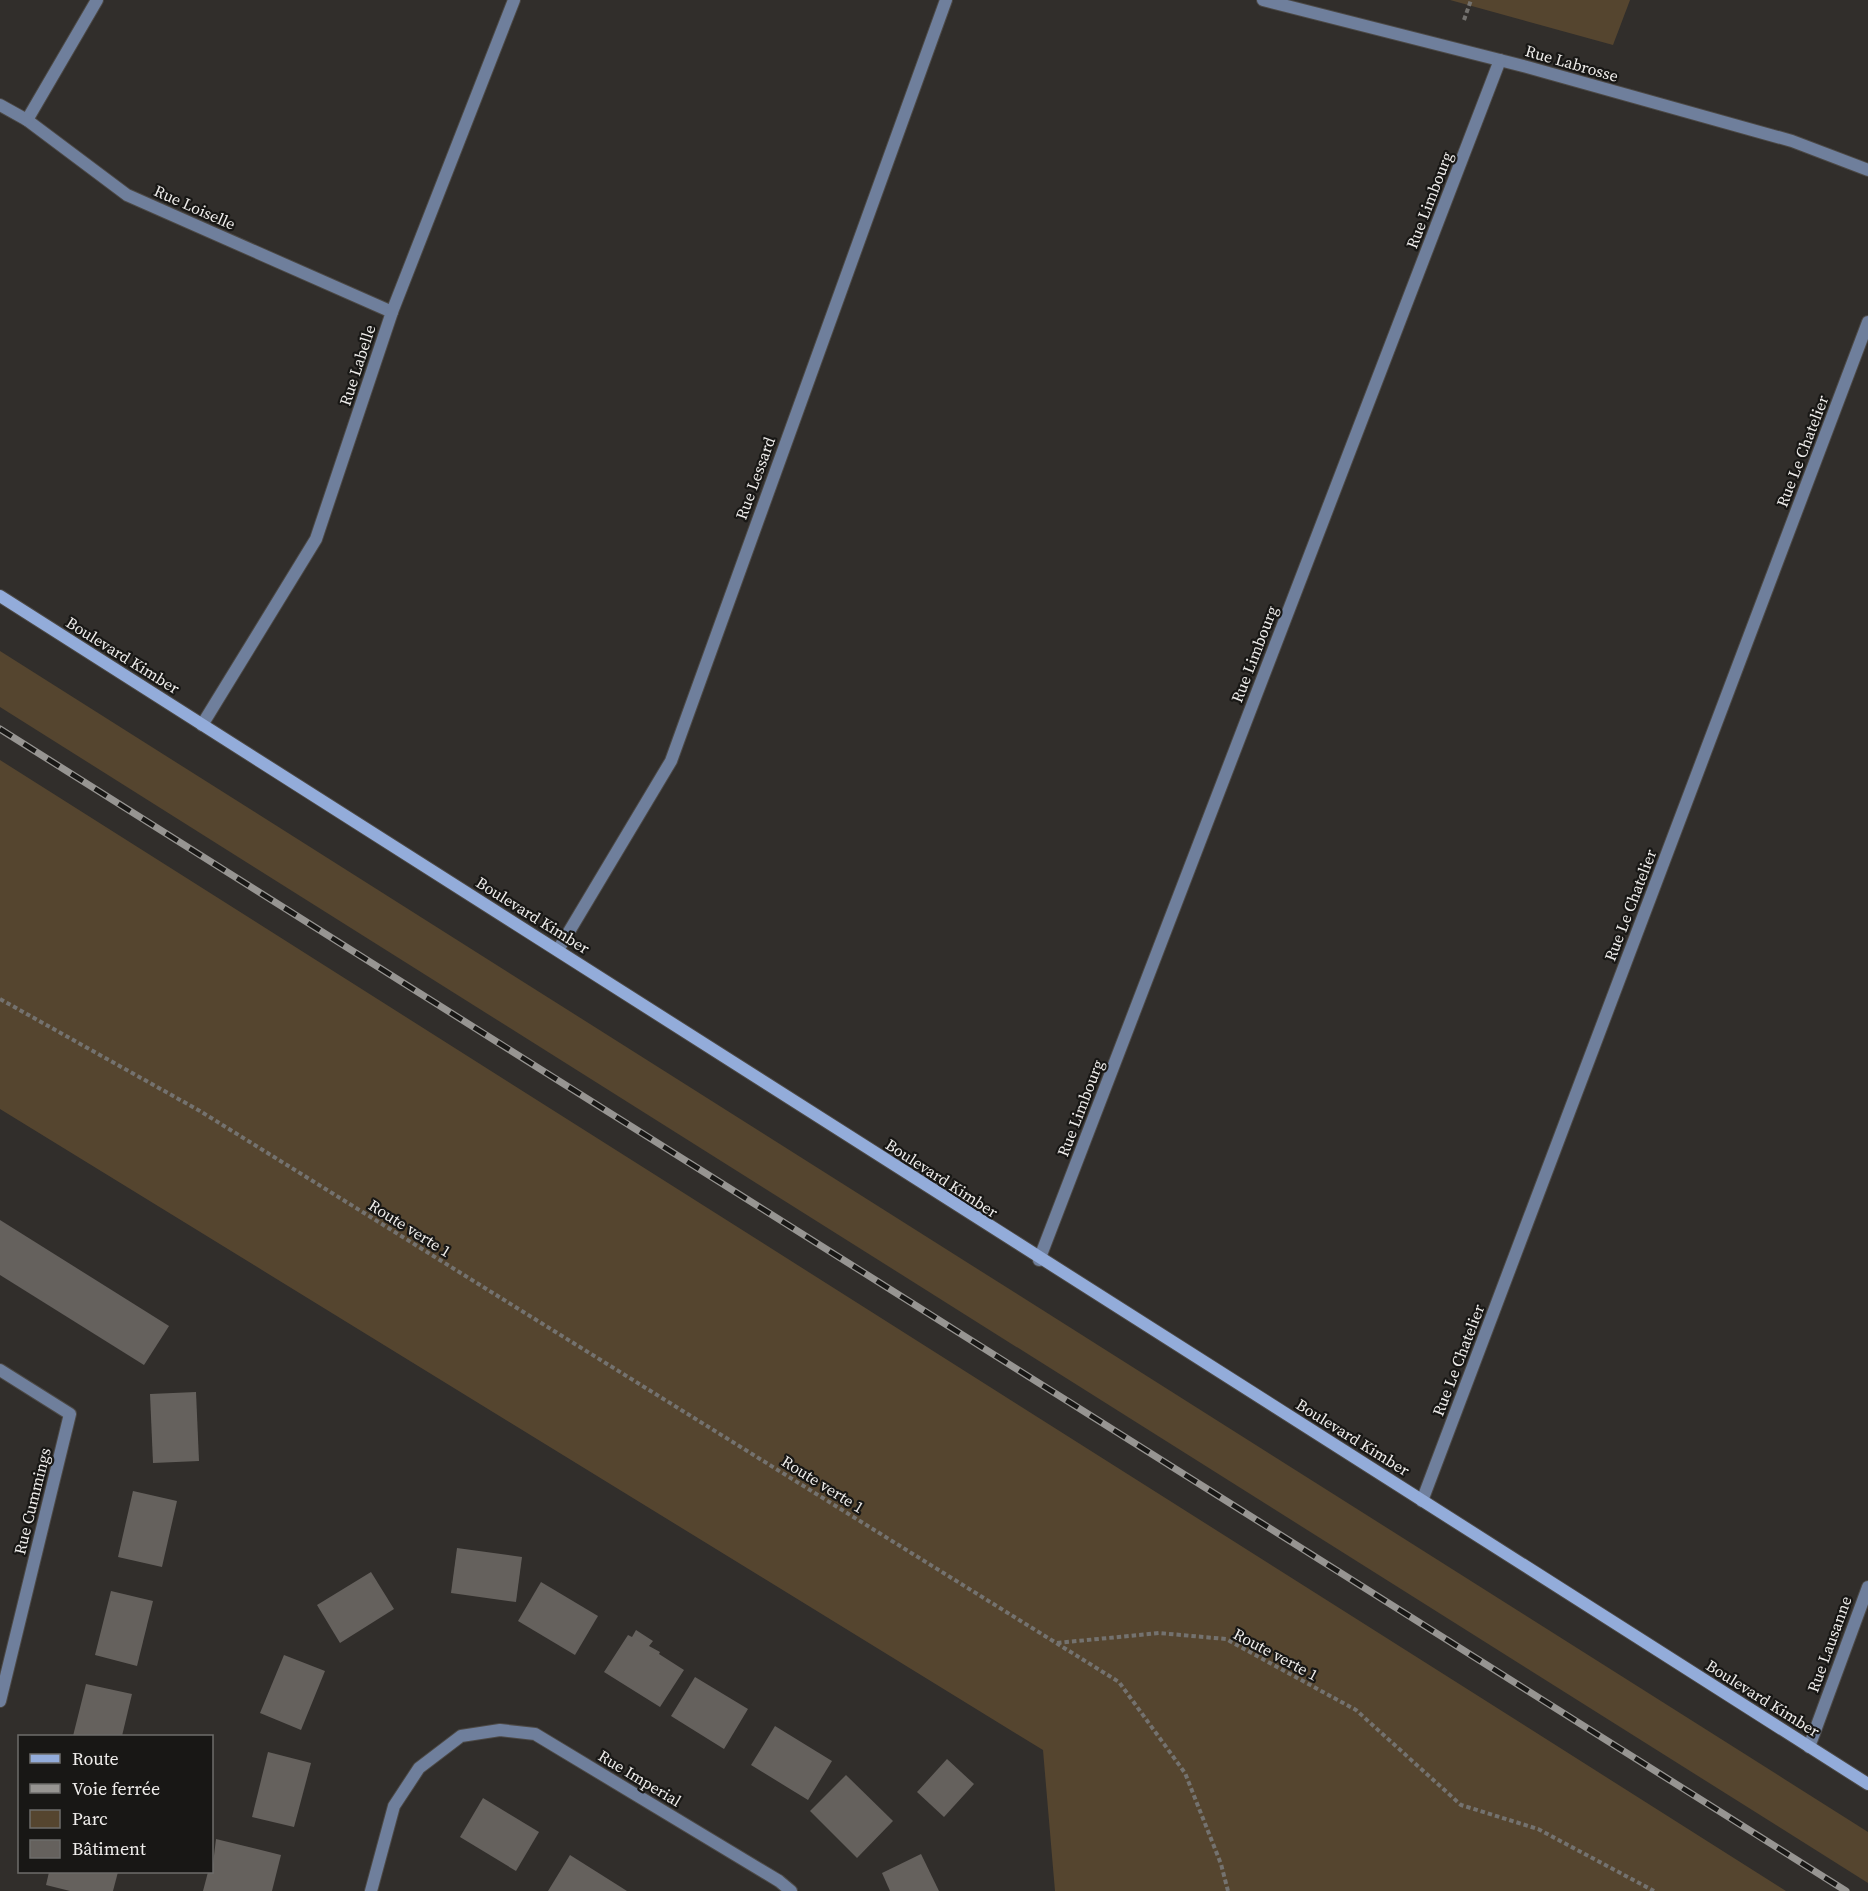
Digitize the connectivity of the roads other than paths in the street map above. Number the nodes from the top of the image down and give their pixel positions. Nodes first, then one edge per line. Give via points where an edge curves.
1 (98, 0) edge
2 (514, 0) edge
3 (946, 0) edge
4 (1263, 0) edge
5 (1500, 60) junction
6 (0, 105) edge
7 (27, 120) junction
8 (1868, 170) edge
9 (392, 312) junction
10 (1868, 322) edge
11 (0, 597) edge
12 (202, 725) junction
13 (558, 950) junction
14 (1039, 1260) junction
15 (0, 1370) edge
16 (1422, 1501) junction
17 (1868, 1587) edge
18 (0, 1701) edge
19 (1809, 1747) junction
20 (1868, 1784) edge
21 (371, 1891) edge
22 (791, 1891) edge

1 - 7 street
2 - 9 street, Rue Labelle
3 - 13 street, Rue Lessard via 670,761
4 - 5 street, Rue Labrosse
5 - 8 street, Rue Labrosse via 1792,141
5 - 14 street, Rue Limbourg
6 - 7 street, Rue Loiselle
7 - 9 street, Rue Loiselle via 127,195
9 - 12 street, Rue Labelle via 316,539
10 - 16 street, Rue Le Chatelier
11 - 12 street, Boulevard Kimber
12 - 13 street, Boulevard Kimber
13 - 14 street, Boulevard Kimber
14 - 16 street, Boulevard Kimber
15 - 18 street, Rue Cummings via 70,1414
16 - 19 street, Boulevard Kimber
17 - 19 street, Rue Lausanne
19 - 20 street, Boulevard Kimber
21 - 22 street, Rue Imperial via 394,1806 419,1768 460,1736 500,1730 534,1734

